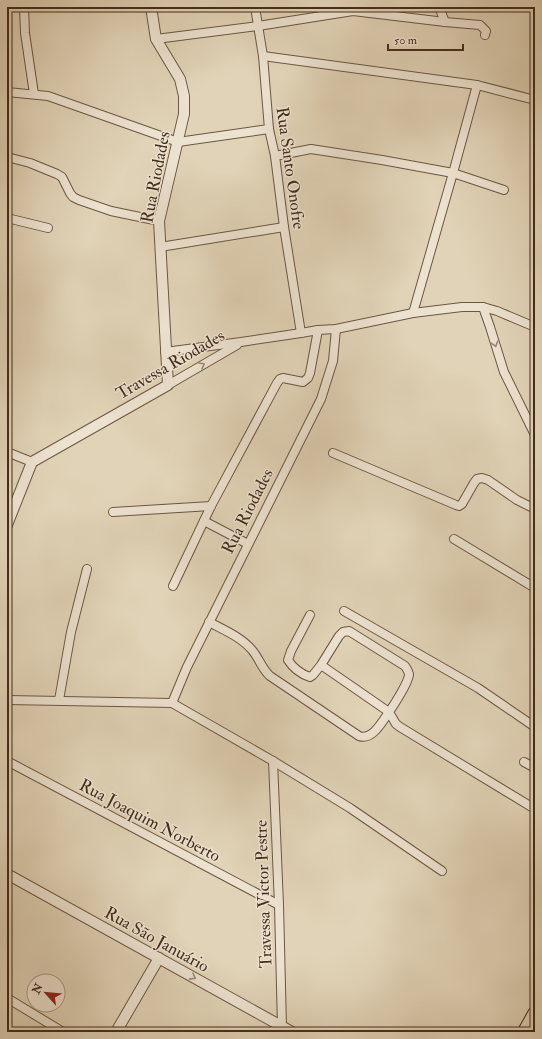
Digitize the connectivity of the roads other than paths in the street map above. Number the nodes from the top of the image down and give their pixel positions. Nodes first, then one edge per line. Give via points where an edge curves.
1 (24, 7) edge
2 (151, 7) edge
3 (255, 7) edge
4 (440, 7) edge
5 (352, 9) edge
6 (445, 22) junction
7 (258, 26) junction
8 (485, 35) dead end
9 (156, 39) junction
10 (263, 56) junction
11 (477, 85) junction
12 (7, 92) edge
13 (34, 94) junction
14 (535, 100) edge
15 (269, 129) junction
16 (178, 142) junction
17 (274, 156) junction
18 (7, 157) edge
19 (453, 174) junction
20 (504, 190) dead end
21 (7, 218) edge
22 (159, 221) junction
23 (284, 227) junction
24 (48, 228) dead end
25 (160, 247) junction
26 (483, 307) junction
27 (413, 313) junction
28 (535, 327) edge
29 (336, 329) junction
30 (318, 330) junction
31 (301, 333) junction
32 (241, 342) junction
33 (165, 352) junction
34 (168, 384) junction
35 (535, 435) edge
36 (7, 452) edge
37 (333, 453) dead end
38 (32, 462) junction
39 (211, 506) junction
40 (535, 509) edge
41 (113, 512) dead end
42 (204, 521) junction
43 (7, 525) edge
44 (454, 539) dead end
45 (248, 544) junction
46 (87, 569) dead end
47 (173, 586) dead end
48 (535, 588) edge
49 (344, 611) dead end
50 (310, 615) dead end
51 (209, 622) junction
52 (321, 666) junction
53 (7, 700) edge
54 (59, 700) junction
55 (172, 703) junction
56 (389, 712) junction
57 (535, 727) edge
58 (7, 761) edge
59 (273, 761) junction
60 (524, 762) dead end
61 (535, 768) edge
62 (535, 809) edge
63 (442, 871) dead end
64 (7, 874) edge
65 (279, 905) junction
66 (159, 958) junction
67 (7, 998) edge
68 (535, 1014) edge
69 (282, 1027) junction
70 (63, 1032) edge
71 (116, 1032) edge
72 (292, 1032) edge
73 (525, 1032) edge

1 - 13 street
2 - 9 street, Rua Riodades
3 - 7 street, Rua Santo Onofre
4 - 6 street
5 - 6 street
5 - 7 street
6 - 8 street via 480,25 484,27
7 - 9 street
7 - 10 street, Rua Santo Onofre
9 - 16 street, Rua Riodades via 180,79 184,96 184,114
10 - 11 street
10 - 15 street, Rua Santo Onofre
11 - 14 street
11 - 19 street
12 - 13 street
13 - 16 street via 48,96
15 - 16 street
15 - 17 street, Rua Santo Onofre
16 - 22 street, Rua Riodades
17 - 19 street via 311,149
17 - 23 street, Rua Santo Onofre
18 - 22 street via 57,174 62,177 73,197 79,200
19 - 20 street
19 - 27 street
21 - 24 street
22 - 25 street, Rua Riodades
23 - 25 street
23 - 31 street, Rua Santo Onofre
25 - 33 street, Rua Riodades
26 - 27 street, Travessa Riodades
26 - 28 street
26 -> 35 street via 504,372
27 - 29 street, Travessa Riodades
29 - 30 street, Travessa Riodades
29 - 45 street, Rua Riodades via 333,361 321,399
30 - 31 street, Travessa Riodades
30 - 39 street via 308,378 303,382 283,378 278,380
31 - 32 street, Travessa Riodades
32 - 33 street
34 -> 32 street, Travessa Riodades
33 - 34 street, Rua Riodades
34 - 38 street, Travessa Riodades
36 - 38 street
37 - 40 street via 459,506 474,483 482,478
38 - 43 street
39 - 41 street
39 - 42 street
42 - 45 street
42 - 47 street
44 - 48 street
45 - 51 street, Rua Riodades
46 - 54 street via 71,632
49 - 57 street via 478,688
50 - 52 street via 288,660 292,667 310,677
51 - 55 street, Rua Riodades
51 - 56 street via 252,649 270,676 359,736 366,738 373,733
52 - 56 street
52 - 56 street via 339,636 343,632 349,632 405,666 409,675
53 - 54 street
54 - 55 street
55 - 59 street
56 - 62 street via 400,727
58 - 65 street, Rua Joaquim Norberto
59 - 63 street via 350,808
59 - 65 street, Travessa Victor Pestre
60 - 61 street
64 - 66 street, Rua São Januário
65 - 69 street, Travessa Victor Pestre
66 -> 69 street, Rua São Januário
66 - 71 street
67 - 70 street
68 - 73 highway
69 - 72 street, Rua São Januário

